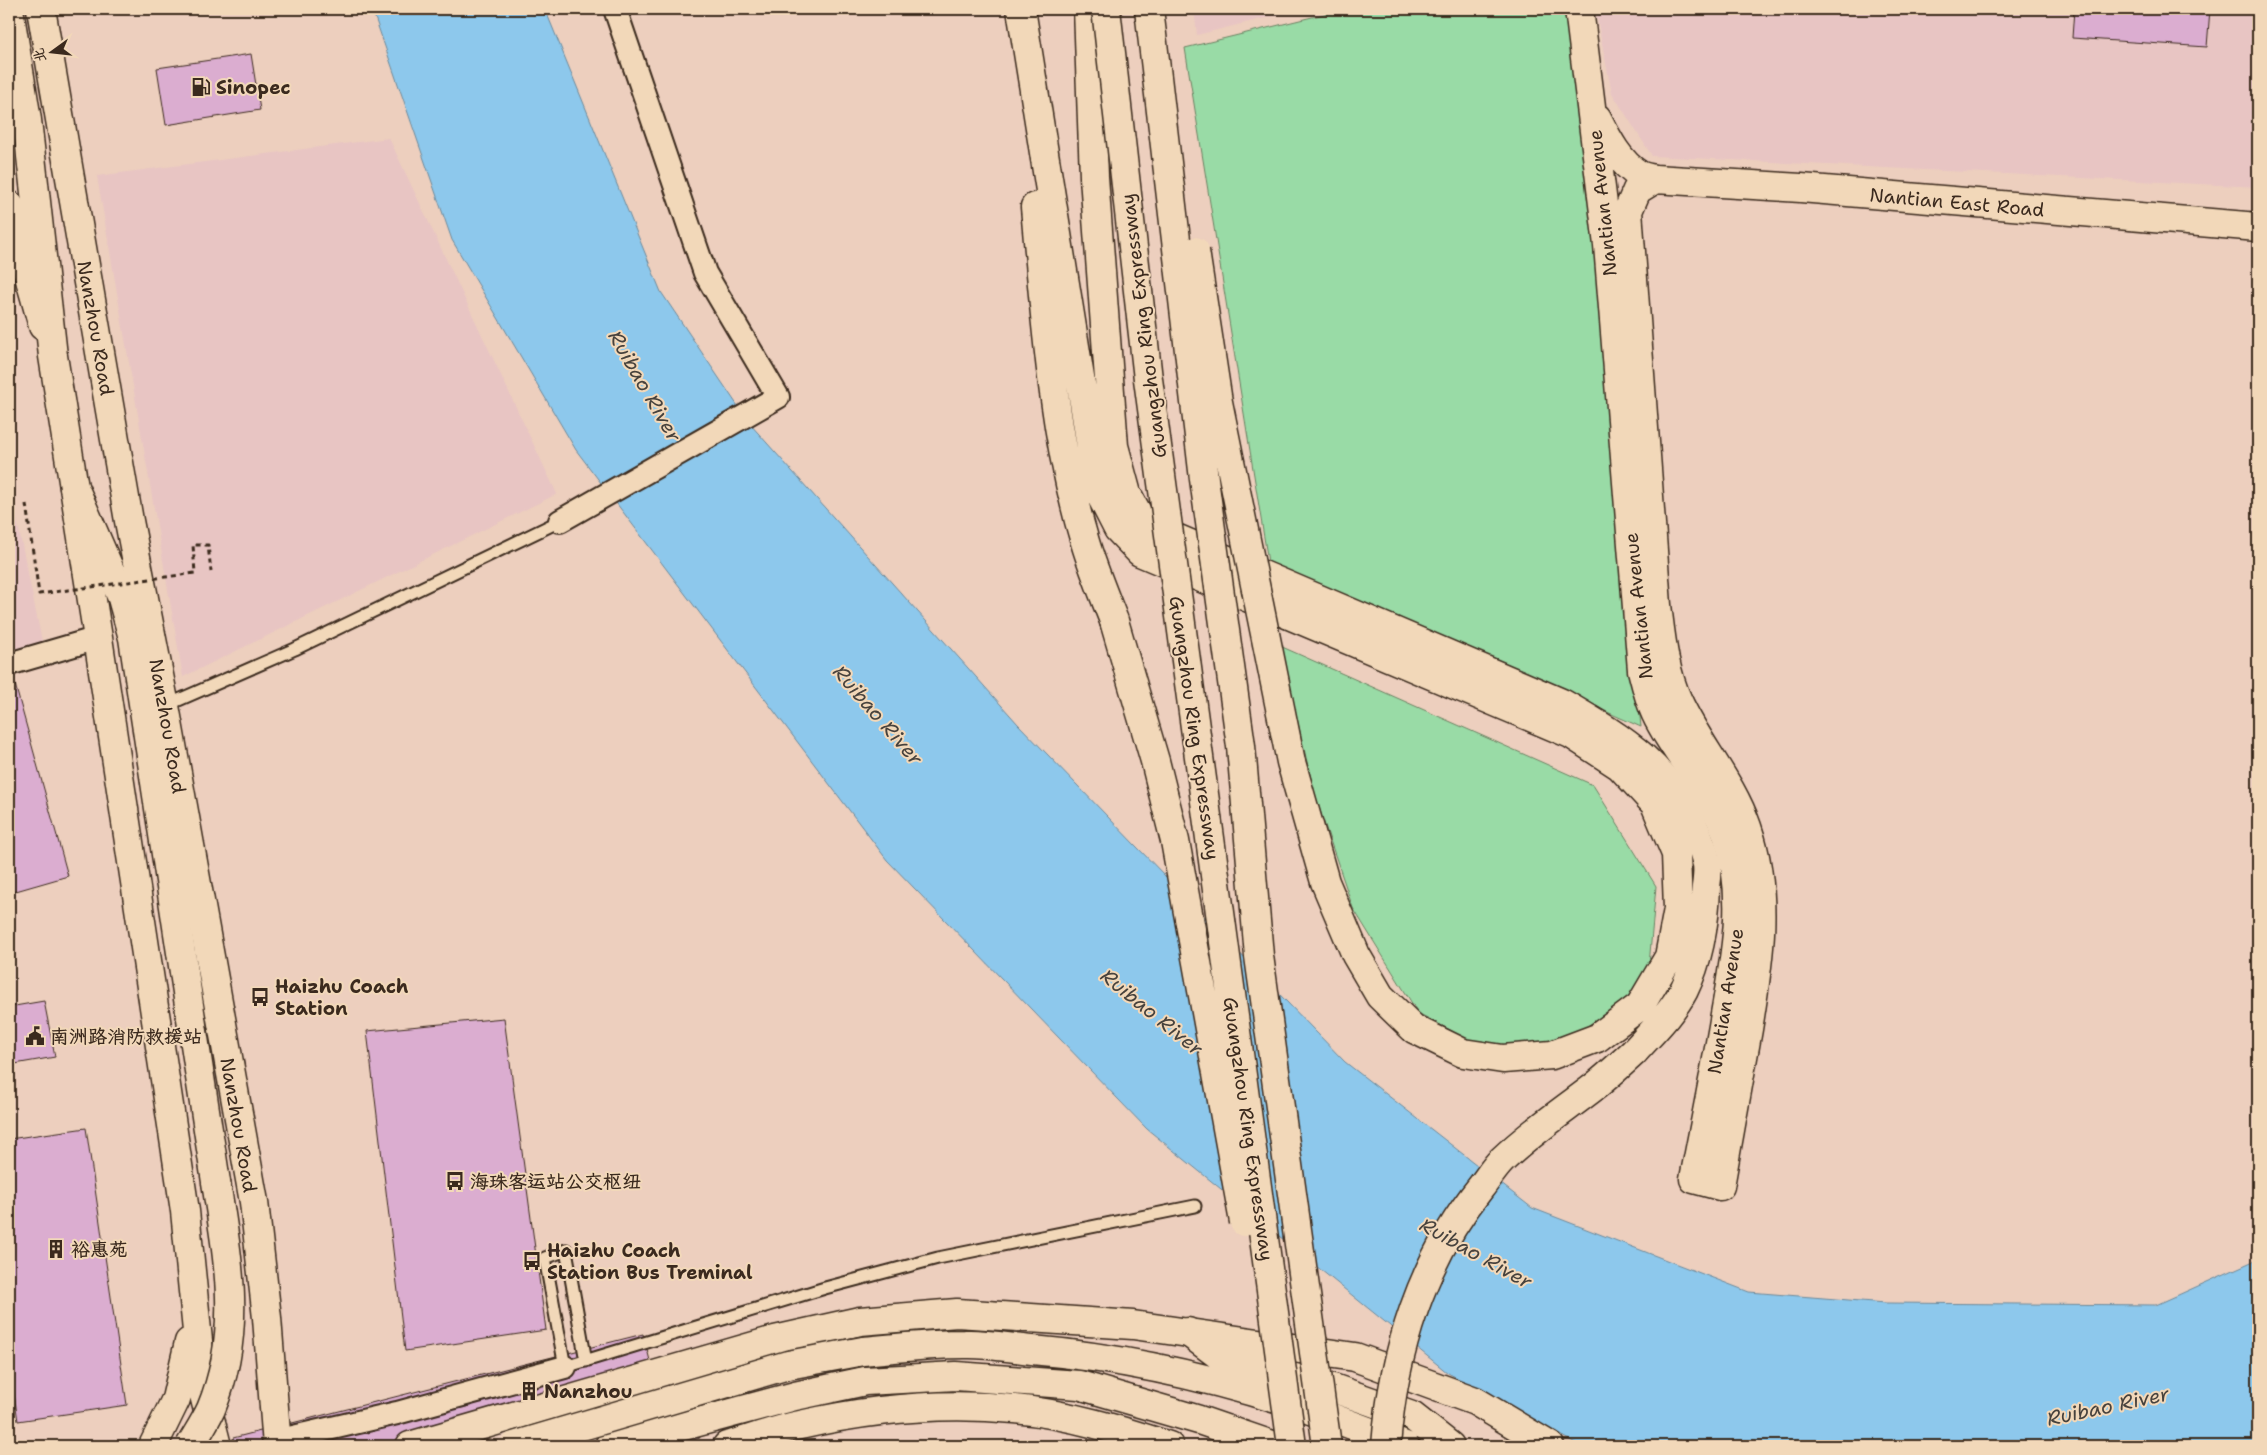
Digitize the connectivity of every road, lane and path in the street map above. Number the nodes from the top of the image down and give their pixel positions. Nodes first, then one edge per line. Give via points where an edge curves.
1 (9, 9) edge
2 (41, 9) edge
3 (55, 9) edge
4 (615, 9) edge
5 (1019, 9) edge
6 (1088, 9) edge
7 (1106, 9) edge
8 (1149, 9) edge
9 (1158, 9) edge
10 (1579, 9) edge
11 (1592, 108) junction
12 (65, 142) junction
13 (1655, 179) junction
14 (9, 205) edge
15 (2258, 227) edge
16 (52, 356) junction
17 (74, 487) junction
18 (26, 504) dead end
19 (560, 521) joint
20 (211, 572) dead end
21 (98, 638) junction
22 (9, 664) edge
23 (165, 706) junction
24 (254, 1202) junction
25 (1194, 1206) dead end
26 (184, 1212) junction
27 (195, 1311) junction
28 (1188, 1332) junction
29 (575, 1364) junction
30 (277, 1444) edge
31 (153, 1446) edge
32 (190, 1446) edge
33 (217, 1446) edge
34 (410, 1446) edge
35 (514, 1446) edge
36 (609, 1446) edge
37 (727, 1446) edge
38 (1169, 1446) edge
39 (1275, 1446) edge
40 (1284, 1446) edge
41 (1292, 1446) edge
42 (1327, 1446) edge
43 (1386, 1446) edge
44 (1404, 1446) edge
45 (1450, 1446) edge
46 (1550, 1446) edge

1 - 16 main road via 27,120
2 - 12 main road, Nanzhou Road
3 - 12 main road
4 - 19 street via 705,273 778,397
5 - 9 main road, bridge via 1098,490 1118,529 1140,552 1571,734 1620,766 1632,778 1656,804 1676,854 1678,909 1669,957 1640,1006 1597,1038 1552,1055 1503,1059 1463,1053 1414,1029 1380,996 1356,955 1325,882 1291,762 1218,402
5 - 40 main road, bridge via 1049,357 1065,457 1084,542 1114,621 1175,840
6 - 43 main road, bridge via 1094,177 1114,446 1127,494 1139,516 1155,529 1562,703 1606,729 1645,759 1674,792 1695,827 1707,866 1705,915 1696,956 1683,991 1661,1023 1595,1086 1501,1161 1467,1204 1432,1261 1407,1325
7 - 41 main road, Guangzhou Ring Expressway, bridge via 1149,389
8 - 42 main road, Guangzhou Ring Expressway, bridge via 1204,479 1241,746 1259,956
10 - 11 main road, Nantian Avenue
11 - 13 main road via 1607,139 1624,161 1640,174
11 - 13 main road, Nantian Avenue via 1608,245 1642,670 1660,723 1718,813 1735,865 1740,903 1734,959 1694,1179 1720,1186 1756,982 1761,939 1758,866 1736,798 1678,701 1669,679 1663,648 1656,596 1628,211 1637,190
12 - 23 main road, Nanzhou Road via 129,521
13 - 15 main road, Nantian East Road via 1792,187
14 - 16 main road
16 - 17 main road
17 - 21 main road
17 - 32 main road, bridge via 122,598 133,638 230,1272 229,1349 214,1401
18 - 20 path, bridge via 40,594 195,573 193,545 208,545
19 - 23 lane via 295,649
21 - 22 street
21 - 26 main road
23 - 24 main road, Nanzhou Road
24 - 26 main road via 239,1215 224,1219 202,1219
24 - 30 main road, Nanzhou Road via 268,1318
25 - 29 lane via 938,1258 824,1288
26 - 27 main road
27 - 31 main road via 176,1399
27 - 33 main road via 203,1391
28 - 34 main road via 957,1313 860,1321 775,1340
28 - 45 main road via 1224,1358 1333,1388 1412,1416
28 - 46 main road via 1355,1357 1475,1400
29 - 29 lane via 545,1258 566,1250
29 - 30 street
35 - 44 main road, bridge via 788,1365 862,1351 966,1344 1083,1354 1200,1377 1283,1400
36 - 39 main road via 795,1396 865,1381 956,1376 1079,1385
37 - 38 main road via 798,1425 862,1413 945,1406 1025,1411 1113,1428

